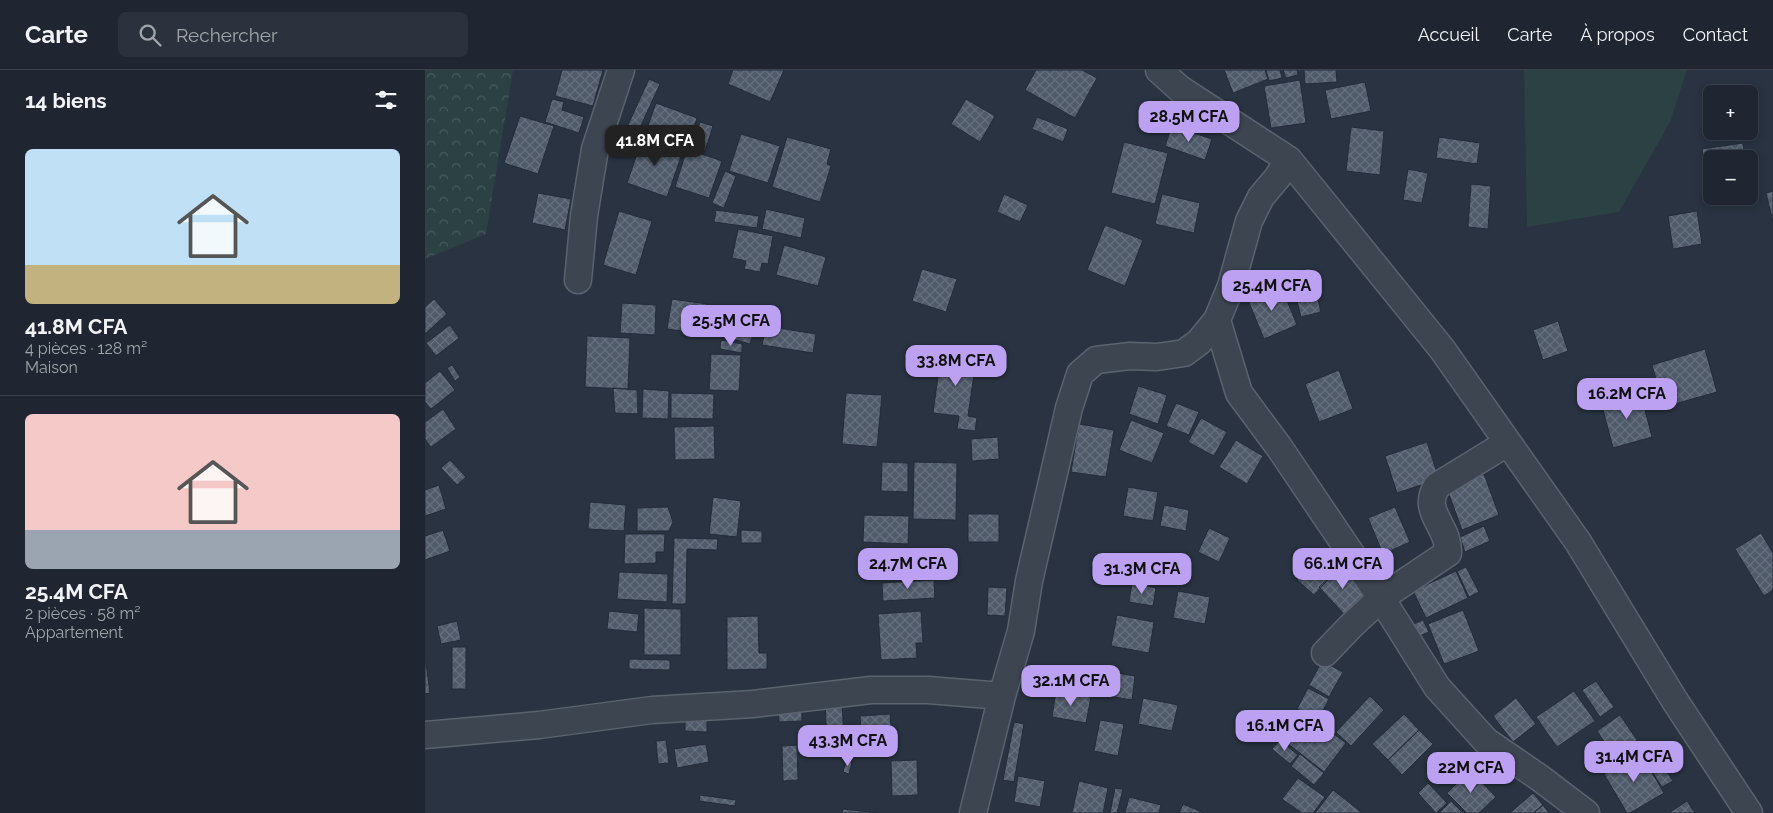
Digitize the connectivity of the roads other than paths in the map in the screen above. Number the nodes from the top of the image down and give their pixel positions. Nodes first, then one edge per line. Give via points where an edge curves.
1 (621, 70) edge
2 (1159, 70) edge
3 (1289, 160) junction
4 (578, 280) dead end
5 (1217, 320) junction
6 (1507, 443) junction
7 (1381, 598) junction
8 (1325, 653) dead end
9 (1003, 696) junction
10 (425, 735) edge
11 (973, 813) edge
12 (1586, 813) edge
13 (1749, 813) edge

1 - 4 street via 595,149
2 - 3 street via 1181,89
3 - 5 street via 1261,197 1249,221 1231,286
3 - 6 street via 1443,349
5 - 7 street via 1239,393
5 - 9 street via 1199,342 1184,353 1096,360 1080,374 1069,408 1029,581 1021,631
6 - 7 street via 1437,486 1432,505 1449,543 1448,553
6 - 13 street via 1577,542
7 - 8 street
7 - 12 street via 1437,687 1486,741
9 - 10 street via 928,690 871,690
9 - 11 street

